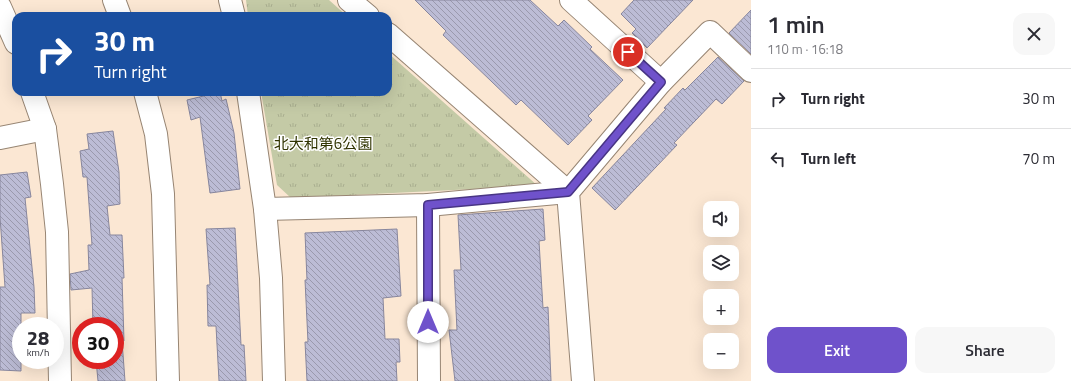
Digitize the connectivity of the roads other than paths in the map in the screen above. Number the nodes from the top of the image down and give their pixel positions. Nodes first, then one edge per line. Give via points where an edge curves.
1 (114, 0) edge
2 (230, 0) edge
3 (349, 0) edge
4 (571, 0) edge
5 (0, 8) edge
6 (118, 12) edge
7 (233, 12) edge
8 (363, 12) edge
9 (12, 35) edge
10 (392, 38) edge
11 (751, 71) edge
12 (661, 82) junction
13 (33, 96) edge
14 (147, 96) edge
15 (249, 96) edge
16 (45, 129) junction
17 (0, 138) edge
18 (568, 192) junction
19 (428, 205) junction
20 (265, 209) junction
21 (60, 381) edge
22 (168, 381) edge
23 (274, 381) edge
24 (429, 381) edge
25 (583, 381) edge

1 - 6 street
2 - 7 street
3 - 8 street
4 - 12 street
5 - 9 street
10 - 18 street
11 - 12 street via 710,32
12 - 18 street
13 - 16 street
14 - 22 street via 156,134 163,194
15 - 20 street
16 - 17 street
16 - 21 street via 57,232
18 - 19 street
18 - 25 street
19 - 20 street
19 - 24 street
20 - 23 street via 271,278

